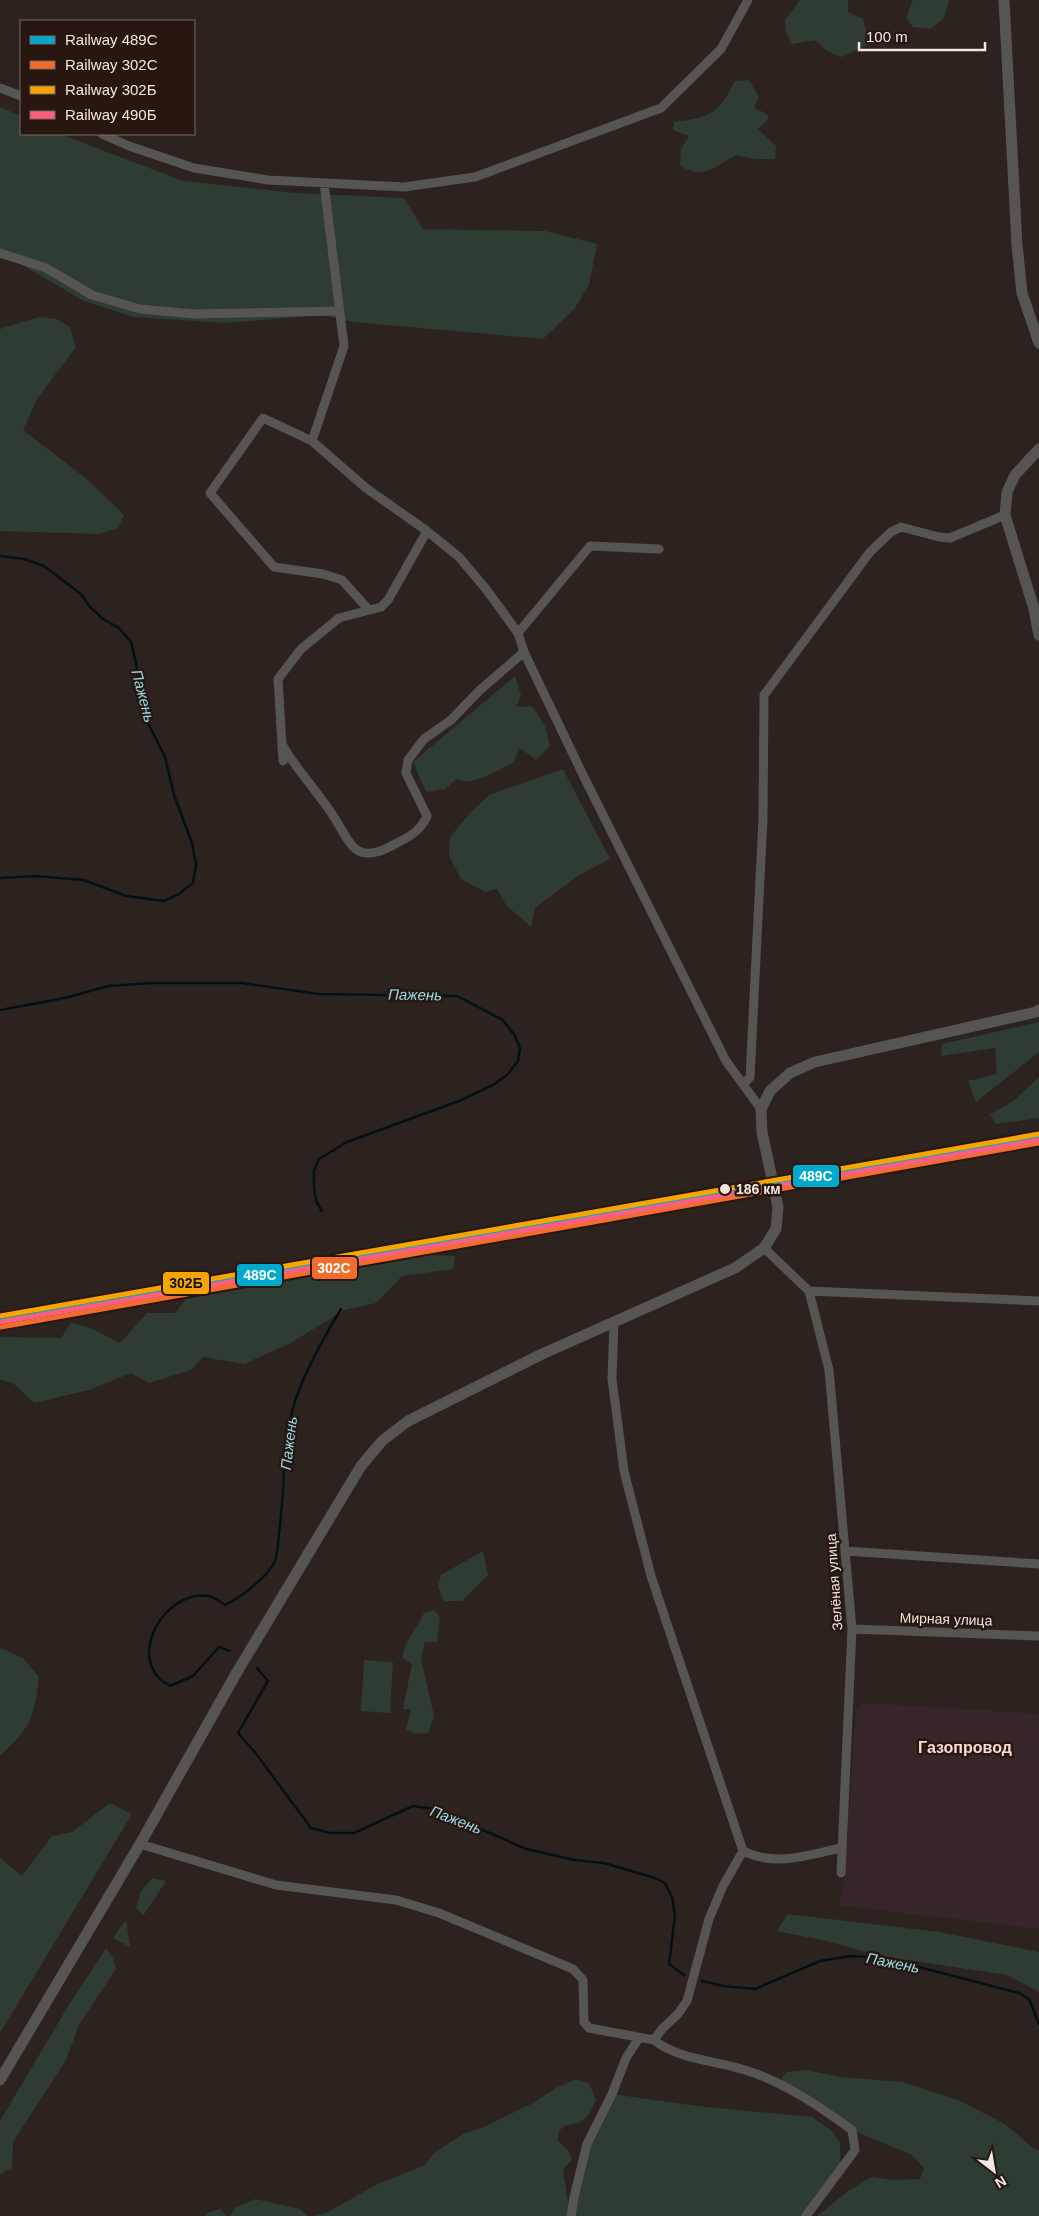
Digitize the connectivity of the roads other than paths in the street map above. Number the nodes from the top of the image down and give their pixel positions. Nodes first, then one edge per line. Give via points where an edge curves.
1 (748, 0) edge
2 (1004, 0) edge
3 (0, 88) edge
4 (20, 96) edge
5 (104, 135) edge
6 (324, 183) junction
7 (0, 253) edge
8 (340, 311) junction
9 (1039, 343) edge
10 (312, 441) junction
11 (1039, 449) edge
12 (1005, 515) junction
13 (427, 531) junction
14 (659, 549) dead end
15 (368, 609) junction
16 (518, 633) junction
17 (1039, 635) edge
18 (524, 652) junction
19 (282, 744) junction
20 (283, 761) dead end
21 (1039, 1010) edge
22 (744, 1084) junction
23 (761, 1109) junction
24 (764, 1248) junction
25 (809, 1290) junction
26 (1039, 1301) edge
27 (614, 1322) junction
28 (845, 1551) junction
29 (1039, 1564) edge
30 (852, 1629) junction
31 (1039, 1636) edge
32 (140, 1844) junction
33 (840, 1848) junction
34 (743, 1851) junction
35 (841, 1873) dead end
36 (639, 2038) junction
37 (654, 2040) junction
38 (0, 2080) edge
39 (571, 2216) edge
40 (806, 2216) edge

1 - 6 street via 721,48 661,108 475,177 404,186
2 - 9 street via 1017,245 1022,293
3 - 4 street
5 - 6 street via 194,168 268,180
6 - 8 street
7 - 8 street via 46,268 92,295 140,309 194,314
8 - 10 street via 344,346
10 - 13 street via 366,488
10 - 15 street via 263,418 210,492 274,567 342,580
11 - 12 street via 1015,475 1007,492
12 - 17 street
12 - 22 street via 950,538 901,527 891,532 870,552 764,695 762,818 750,1076
13 - 15 street via 388,600 381,607
13 - 16 street via 459,557
14 - 16 street via 590,546
15 - 19 street via 340,618 300,650 278,679
16 - 18 street
18 - 19 street via 451,720 424,739 408,760 406,773 427,816 422,828 386,849 372,853 359,851 348,840 313,786 291,762
18 - 22 street via 726,1061
19 - 20 street
21 - 23 street via 815,1062 790,1073 770,1091
22 - 23 street
23 - 24 street via 762,1132 778,1207 776,1228
24 - 25 street
24 - 27 street via 735,1268
25 - 26 street
25 - 28 street, Зелёная улица via 829,1370
27 - 32 street via 408,1421 382,1442 361,1466 251,1648
27 - 34 street via 612,1379 624,1471 652,1576
28 - 29 street
28 - 30 street, Зелёная улица
30 - 31 street, Мирная улица
30 - 33 street, Зелёная улица
32 - 36 street via 276,1885 396,1900 440,1913 573,1969 583,1980 584,2022 589,2028
32 - 38 street
33 - 34 street via 794,1859 754,1856
33 - 35 street, Зелёная улица
34 - 37 street via 709,1919 687,2001
36 - 37 street
36 - 39 street via 626,2058 587,2144
37 - 40 street via 667,2050 746,2070 814,2103 852,2130 855,2150

